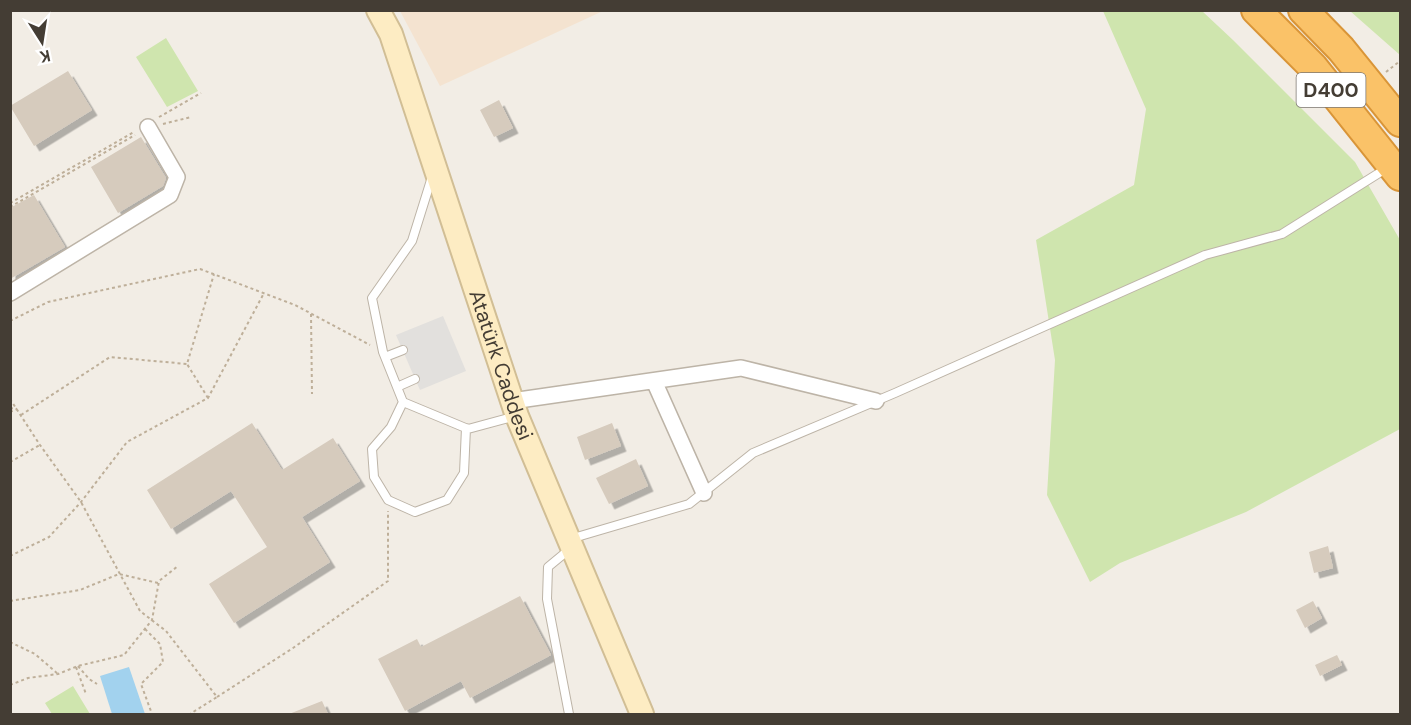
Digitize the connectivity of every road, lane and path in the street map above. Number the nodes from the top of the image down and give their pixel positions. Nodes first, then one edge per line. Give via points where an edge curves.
1 (378, 10) edge
2 (1256, 10) edge
3 (1303, 10) edge
4 (201, 93) dead end
5 (191, 117) dead end
6 (1401, 123) edge
7 (146, 126) junction
8 (435, 167) junction
9 (1396, 171) edge
10 (10, 205) edge
11 (214, 274) junction
12 (10, 293) edge
13 (264, 293) junction
14 (311, 314) junction
15 (10, 321) edge
16 (403, 350) dead end
17 (384, 355) junction
18 (187, 364) junction
19 (415, 379) dead end
20 (654, 381) junction
21 (397, 387) junction
22 (312, 394) dead end
23 (208, 398) junction
24 (10, 399) edge
25 (876, 401) junction
26 (404, 402) junction
27 (515, 408) junction
28 (17, 409) junction
29 (10, 410) edge
30 (21, 415) junction
31 (466, 428) junction
32 (40, 445) junction
33 (10, 462) edge
34 (704, 493) junction
35 (388, 500) junction
36 (81, 502) junction
37 (570, 543) junction
38 (10, 556) edge
39 (177, 566) dead end
40 (119, 574) junction
41 (159, 583) junction
42 (10, 601) edge
43 (152, 620) junction
44 (145, 629) junction
45 (10, 642) edge
46 (77, 667) junction
47 (58, 674) junction
48 (97, 684) dead end
49 (10, 685) edge
50 (86, 694) dead end
51 (217, 696) junction
52 (152, 714) edge
53 (190, 714) edge
54 (569, 714) edge
55 (642, 714) edge

1 - 8 street, Atatürk Caddesi via 391,34
2 - 9 highway, D400 via 1313,67
3 - 6 highway, D400 via 1341,49
4 - 7 path
5 - 7 path
7 - 10 path
7 - 10 path
7 - 12 street via 177,177 170,195
8 - 17 lane via 412,241 372,297
8 - 27 street, Atatürk Caddesi
9 - 25 lane via 1282,234 1205,255
11 - 13 path
11 - 15 path via 200,269 48,302
11 - 18 path
13 - 14 path
13 - 23 path
14 - 17 path
14 - 22 path
16 - 17 lane
17 - 21 lane
18 - 23 path
18 - 30 path via 110,357
19 - 21 lane
20 - 25 street via 741,368
20 - 27 street
20 - 34 street
21 - 26 lane
23 - 36 path via 127,442
24 - 28 path
25 - 34 lane via 753,453
26 - 31 lane
26 - 35 lane via 391,427 372,449 374,477
27 - 31 lane
27 - 37 street, Atatürk Caddesi
28 - 29 path
28 - 30 path
30 - 32 path
31 - 35 lane via 464,473 447,500 415,512
32 - 33 path
32 - 36 path
34 - 37 lane via 689,504
35 - 51 path via 388,581
36 - 38 path via 49,537
36 - 40 path
37 - 54 lane via 548,567 547,599
37 - 55 street, Atatürk Caddesi
39 - 41 path
40 - 41 path
40 - 42 path via 80,590
40 - 43 path via 140,610
41 - 43 path
43 - 44 path
43 - 51 path via 166,631
44 - 46 path via 124,655
44 - 52 path via 160,644 163,662 141,684
45 - 47 path via 35,654
46 - 47 path
46 - 48 path
46 - 50 path
47 - 49 path
51 - 53 path

